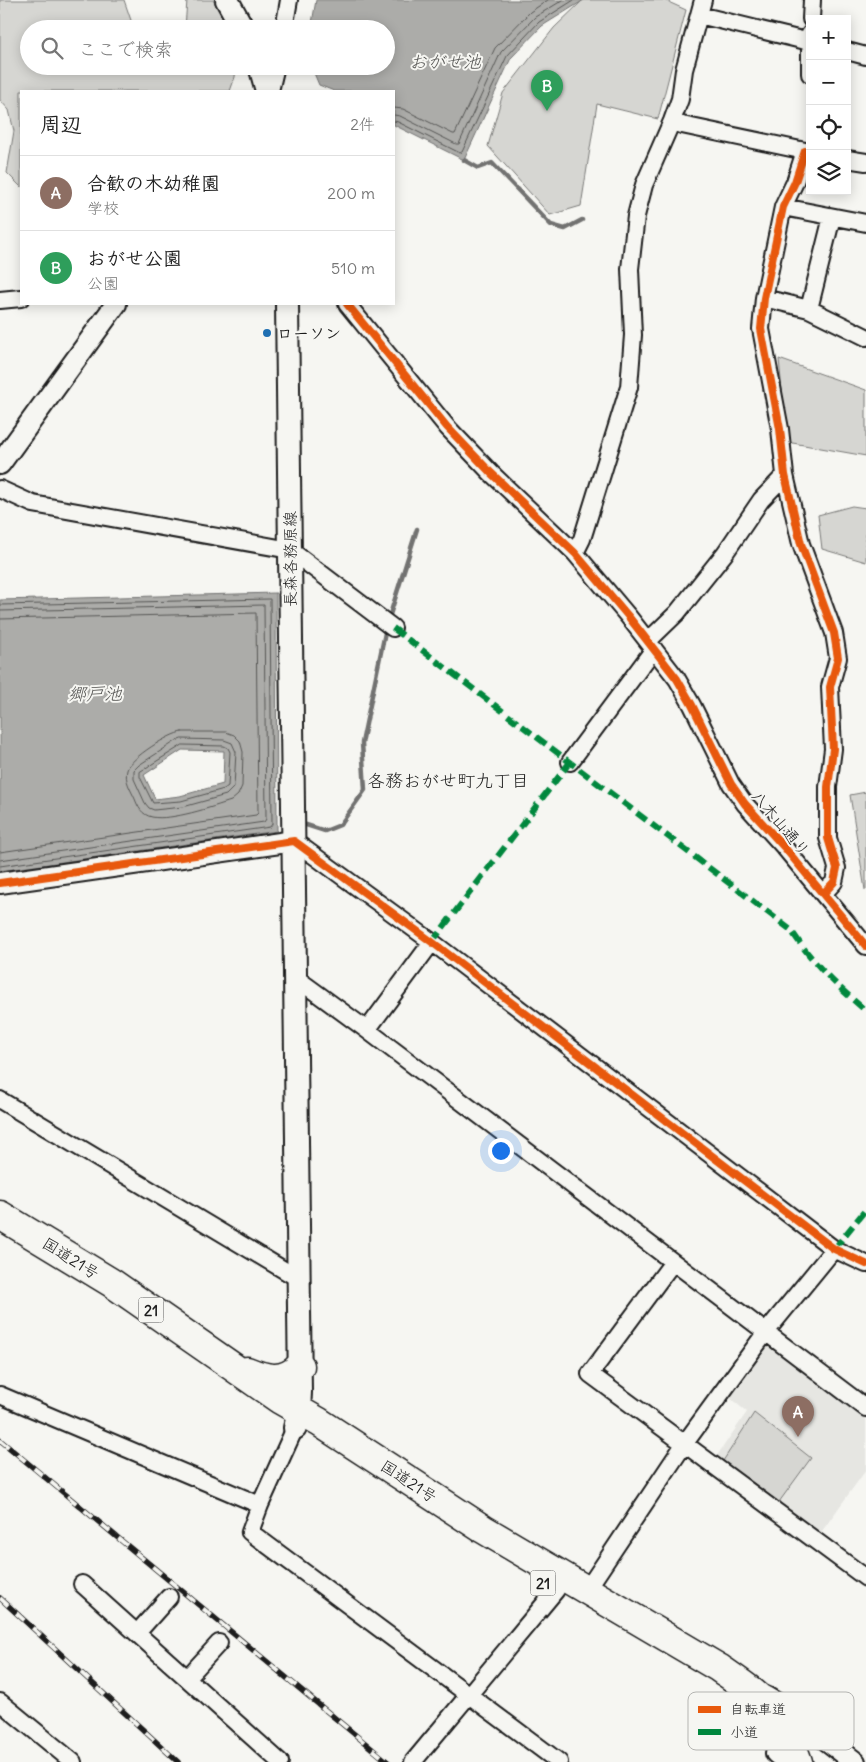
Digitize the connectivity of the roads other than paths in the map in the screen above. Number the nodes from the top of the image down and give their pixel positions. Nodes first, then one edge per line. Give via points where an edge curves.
1 (227, 0) edge
2 (289, 0) edge
3 (812, 0) edge
4 (701, 7) edge
5 (811, 15) edge
6 (239, 20) edge
7 (286, 20) edge
8 (806, 40) edge
9 (851, 52) edge
10 (866, 56) edge
11 (263, 75) edge
12 (273, 75) edge
13 (268, 90) edge
14 (268, 90) edge
15 (672, 121) junction
16 (806, 152) edge
17 (806, 154) edge
18 (851, 160) edge
19 (866, 162) edge
20 (783, 207) junction
21 (832, 217) junction
22 (866, 223) edge
23 (20, 298) edge
24 (764, 298) junction
25 (0, 300) edge
26 (115, 305) edge
27 (287, 305) edge
28 (348, 305) edge
29 (809, 309) junction
30 (866, 337) edge
31 (0, 464) edge
32 (785, 475) junction
33 (0, 489) edge
34 (290, 550) junction
35 (575, 553) junction
36 (388, 624) dead end
37 (651, 645) junction
38 (570, 762) dead end
39 (293, 828) junction
40 (0, 884) edge
41 (823, 894) junction
42 (432, 942) junction
43 (866, 946) edge
44 (296, 978) junction
45 (367, 1030) junction
46 (0, 1100) edge
47 (0, 1216) edge
48 (0, 1232) edge
49 (834, 1249) junction
50 (674, 1262) junction
51 (866, 1264) edge
52 (299, 1279) junction
53 (766, 1332) junction
54 (218, 1358) junction
55 (300, 1366) junction
56 (0, 1395) edge
57 (866, 1408) edge
58 (297, 1420) junction
59 (685, 1443) junction
60 (260, 1505) junction
61 (866, 1578) edge
62 (82, 1584) dead end
63 (556, 1590) junction
64 (586, 1590) junction
65 (169, 1596) dead end
66 (137, 1633) junction
67 (219, 1643) dead end
68 (187, 1678) junction
69 (750, 1691) joint
70 (724, 1692) edge
71 (754, 1692) edge
72 (468, 1695) junction
73 (0, 1702) edge
74 (839, 1750) edge
75 (73, 1762) edge
76 (280, 1762) edge
77 (413, 1762) edge
78 (559, 1762) edge
79 (855, 1762) edge

1 - 6 main road
2 - 7 street
3 - 5 street
4 - 8 street
4 - 15 street
9 - 10 street
11 - 13 main road
12 - 14 street
15 - 16 street
15 - 35 street via 644,185 636,216 630,269 633,335 629,388
17 - 20 street
18 - 19 street
20 - 21 street
20 - 24 street
21 - 22 street
21 - 29 street
23 - 25 street
24 - 29 street
24 - 32 street via 761,329 780,429
26 - 31 street
27 - 34 main road, 長森各務原線
28 - 35 street via 425,400 491,473
29 - 30 street
32 - 37 street via 761,500 725,553
32 - 41 street via 801,544 834,633 838,658 830,687 833,749 828,787 828,838 837,868 834,882
33 - 34 street via 33,504
34 - 36 street
34 - 39 main road, 長森各務原線
35 - 37 street
37 - 38 street
37 - 41 street, 八木山通り via 677,679 745,804
39 - 40 street
39 - 42 street
39 - 44 main road, 長森各務原線
41 - 43 street, 八木山通り
42 - 45 street
42 - 49 street
44 - 45 street
44 - 52 main road, 長森各務原線
45 - 50 street
46 - 52 street
47 - 54 highway, 国道21号 / 21 via 112,1284
48 - 58 highway, 国道21号 / 21 via 81,1282 234,1389
49 - 51 street
49 - 53 street
50 - 53 street
50 - 59 street via 590,1374
52 - 55 main road, 長森各務原線
53 - 57 street
53 - 59 street
54 - 55 highway via 260,1377 276,1379
54 - 58 highway, 国道21号 / 21
55 - 58 main road, 長森各務原線
56 - 60 street
58 - 60 street
58 - 63 highway, 国道21号 / 21 via 443,1525
58 - 64 highway, 国道21号 / 21 via 319,1422 483,1529
59 - 61 street
59 - 64 street
60 - 72 street via 250,1532
62 - 66 street
63 - 70 highway, 国道21号 / 21
63 - 72 street
64 - 69 highway, 国道21号 / 21 via 719,1668
65 - 66 street
66 - 68 street
67 - 68 street
68 - 76 street
69 - 71 street
72 - 77 street
72 - 78 street
73 - 75 street
74 - 79 street

